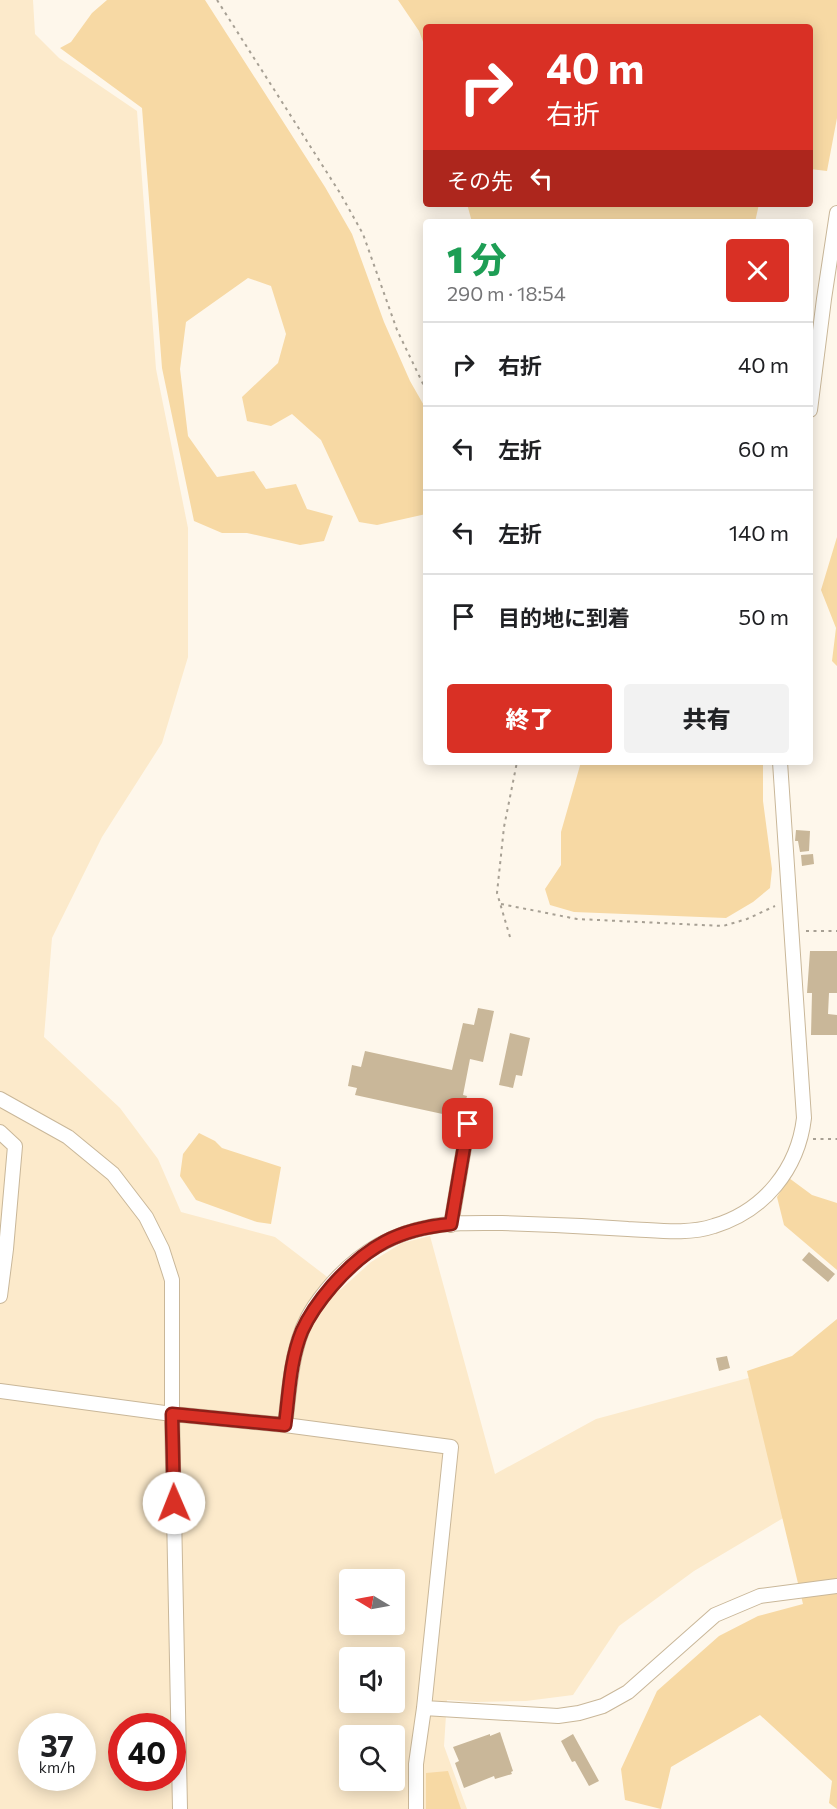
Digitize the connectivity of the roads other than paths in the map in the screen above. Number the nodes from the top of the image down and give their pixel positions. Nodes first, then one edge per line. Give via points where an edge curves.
1 (837, 213) edge
2 (813, 386) edge
3 (780, 765) edge
4 (0, 1099) edge
5 (468, 1124) dead end
6 (0, 1132) edge
7 (451, 1224) junction
8 (0, 1296) edge
9 (0, 1390) edge
10 (172, 1414) junction
11 (285, 1425) junction
12 (837, 1586) edge
13 (424, 1708) junction
14 (180, 1809) edge
15 (416, 1809) edge

1 - 2 street
3 - 7 street via 803,1094 801,1138 792,1163 778,1183 738,1216 714,1227 688,1231
4 - 10 street via 68,1137 113,1174 146,1217 172,1280
5 - 7 street
6 - 8 street via 15,1146
7 - 11 street via 420,1229 377,1245 348,1267 313,1308 294,1359
9 - 10 street
10 - 11 street
10 - 14 street
11 - 13 street via 451,1447
12 - 13 street via 760,1596 715,1615 628,1692 603,1706 558,1716
13 - 15 street via 416,1764

